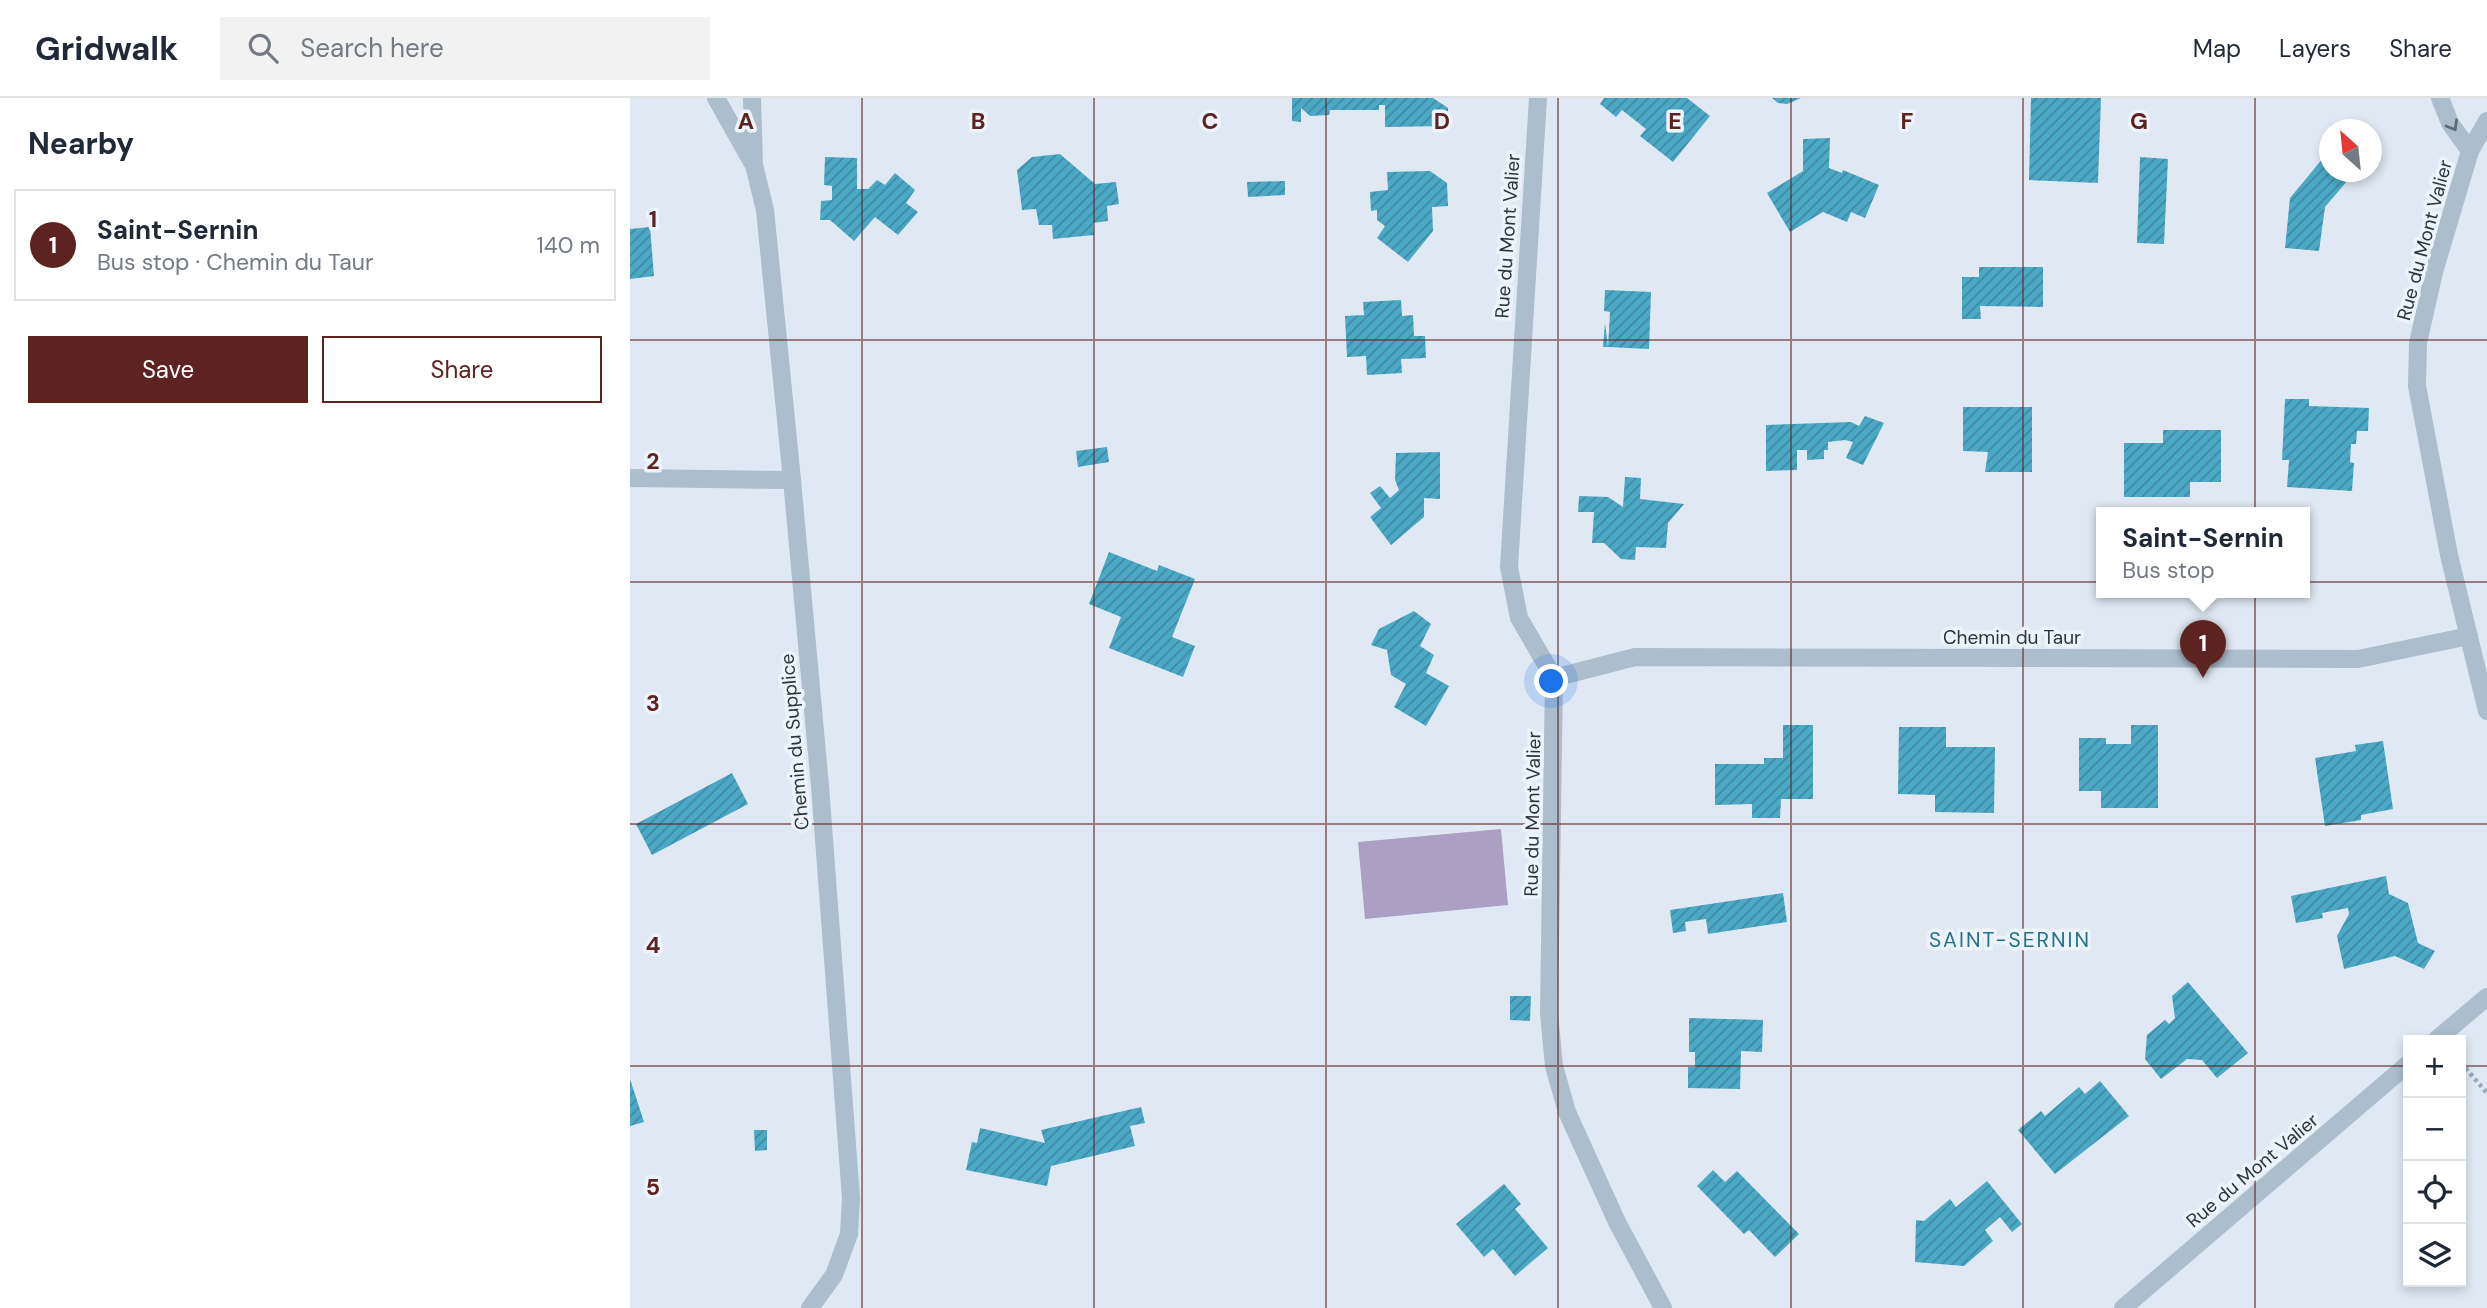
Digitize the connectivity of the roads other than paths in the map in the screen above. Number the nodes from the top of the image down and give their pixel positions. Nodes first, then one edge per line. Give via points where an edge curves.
1 (716, 98) edge
2 (752, 98) edge
3 (1538, 98) edge
4 (2440, 98) edge
5 (2487, 121) edge
6 (2470, 151) junction
7 (754, 165) junction
8 (630, 478) edge
9 (792, 480) junction
10 (2469, 636) junction
11 (1554, 678) junction
12 (2487, 711) edge
13 (2487, 997) edge
14 (2442, 1035) edge
15 (2403, 1068) edge
16 (810, 1308) edge
17 (1663, 1308) edge
18 (2123, 1308) edge

1 - 7 street, Chemin du Supplice
2 - 7 street, Chemin du Supplice
3 - 11 street, Rue du Mont Valier via 1509,566 1519,618
4 -> 6 street, Rue du Mont Valier via 2450,123
5 - 6 street, Rue du Mont Valier
6 - 10 street, Rue du Mont Valier via 2434,272 2418,343 2417,386
7 - 9 street, Chemin du Supplice via 765,210
8 - 9 street
9 - 16 street, Chemin du Supplice via 851,1198 849,1234 834,1275
10 - 11 street, Chemin du Taur via 2358,659 1635,657
10 - 12 street, Rue du Mont Valier
11 - 17 street, Rue du Mont Valier via 1549,1013 1554,1066 1567,1112
13 - 14 street
15 - 18 street, Rue du Mont Valier

